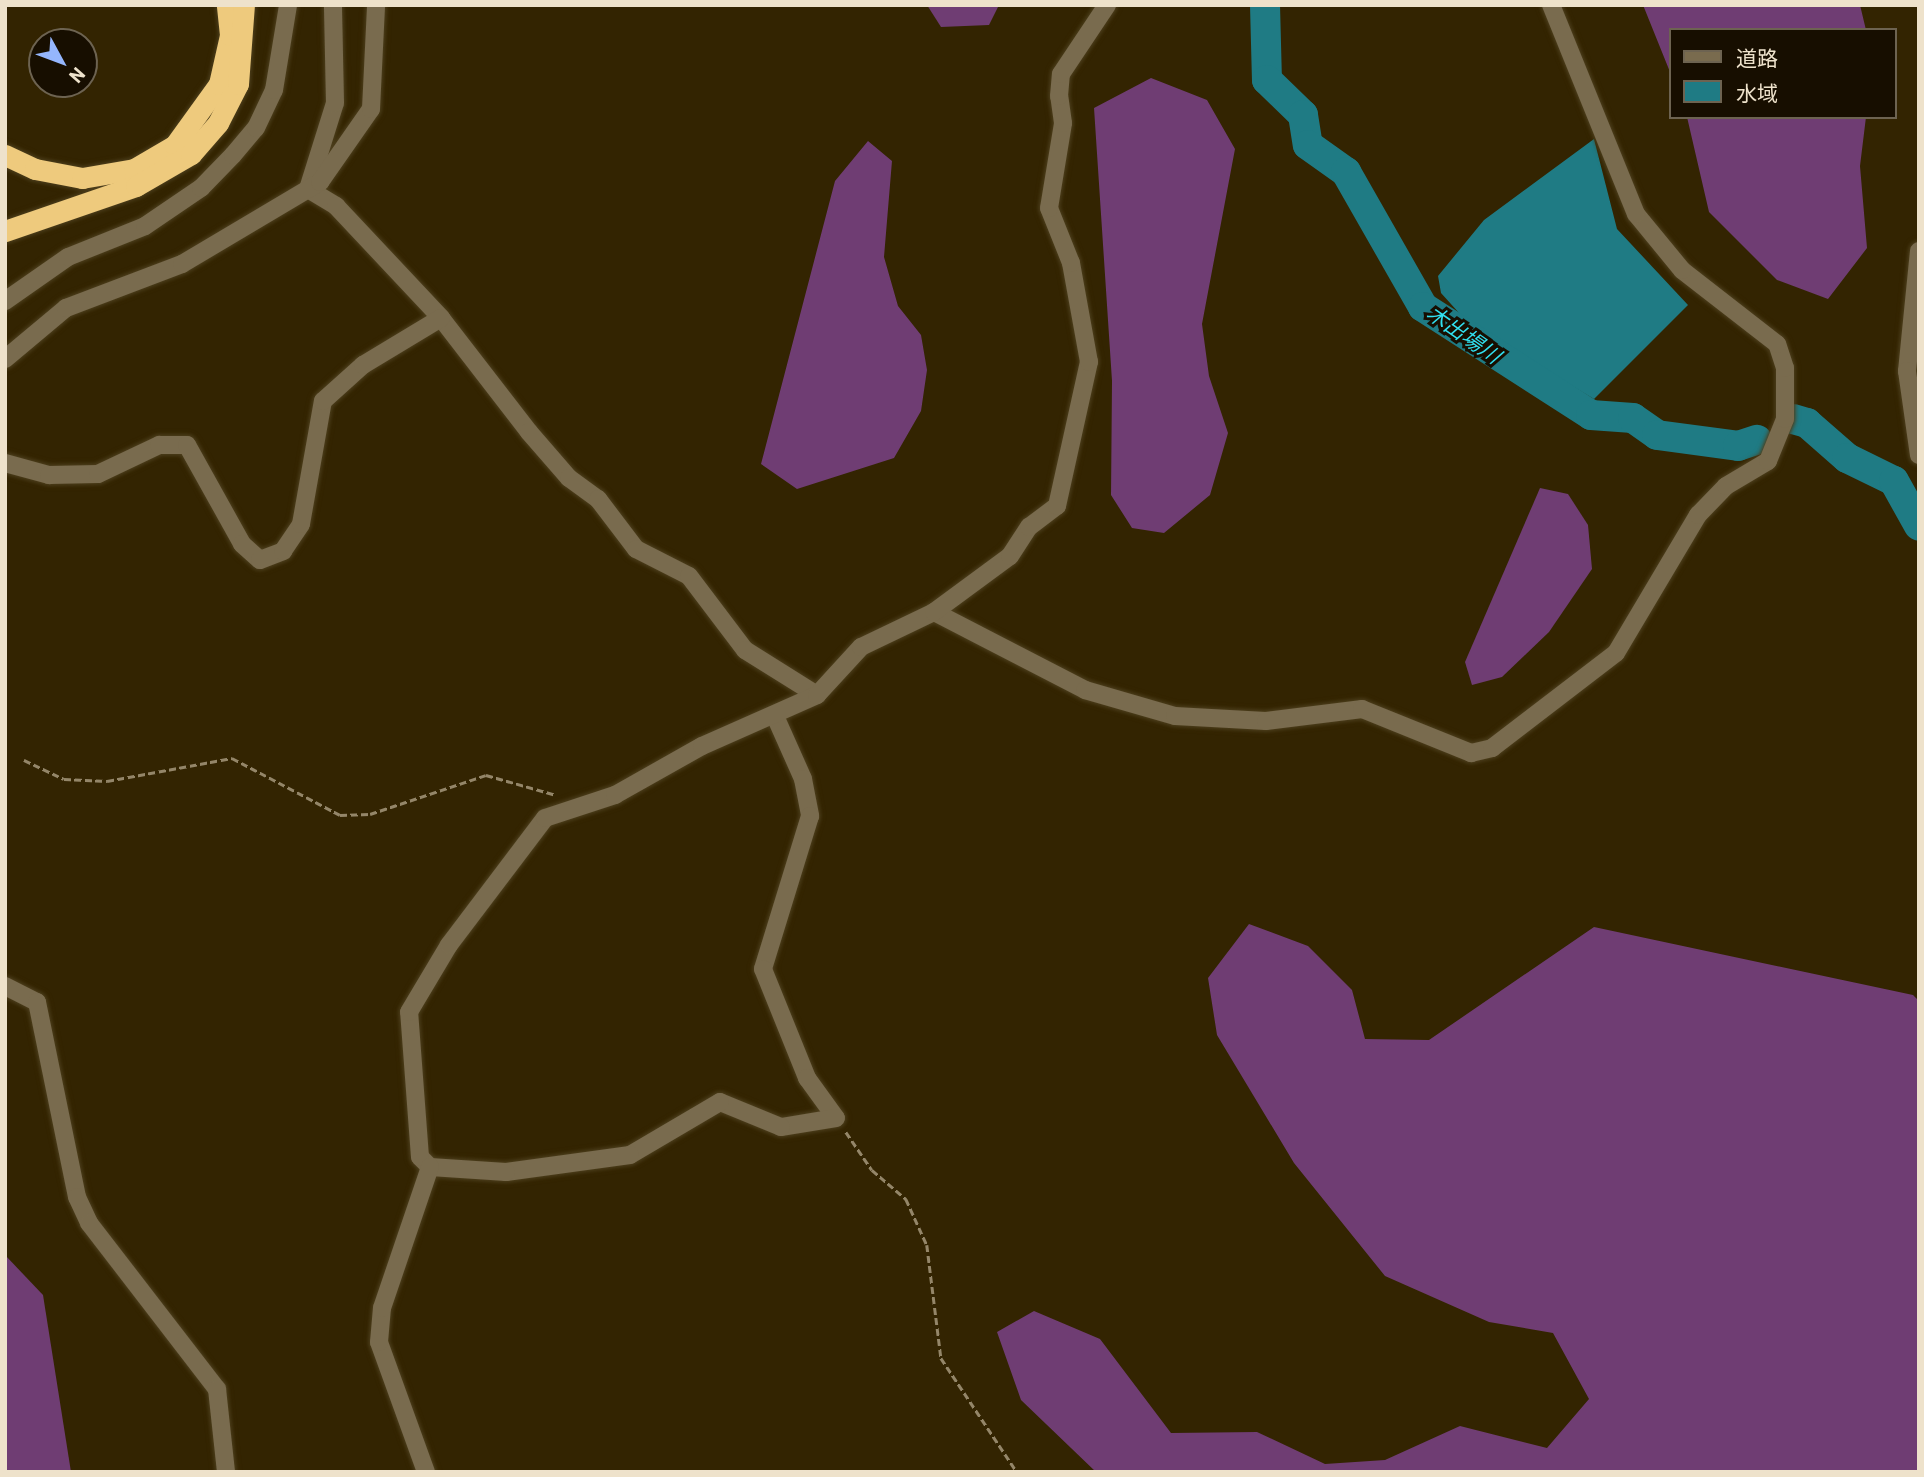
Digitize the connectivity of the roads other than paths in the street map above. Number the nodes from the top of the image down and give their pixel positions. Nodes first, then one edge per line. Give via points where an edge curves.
1 (227, 5) edge
2 (244, 5) edge
3 (288, 5) edge
4 (333, 5) edge
5 (376, 5) edge
6 (1107, 5) edge
7 (1551, 5) edge
8 (5, 156) edge
9 (308, 189) junction
10 (5, 231) edge
11 (1918, 258) edge
12 (5, 300) edge
13 (441, 317) junction
14 (5, 359) edge
15 (1919, 455) edge
16 (5, 463) edge
17 (934, 612) junction
18 (817, 695) junction
19 (775, 716) junction
20 (5, 986) edge
21 (429, 1167) junction
22 (226, 1472) edge
23 (426, 1472) edge

1 - 8 highway via 230,35 219,84 175,145 134,169 82,178
2 - 10 highway via 238,84 218,123 191,154 136,186
3 - 12 street via 286,47 274,90 256,128 233,155 201,188 145,226 68,257
4 - 9 street via 335,103
5 - 9 street via 379,37 366,123
6 - 17 street via 1061,74 1063,123 1049,208 1071,263 1089,362 1057,506 1029,527 1010,556
7 - 17 street via 1636,214 1682,270 1777,344 1785,368 1785,419 1768,461 1726,486 1698,514 1616,653 1492,748 1471,753 1362,709 1266,721 1175,716 1085,690
9 - 13 street via 336,206
9 - 14 street via 181,264 66,308 19,341
11 - 15 street via 1907,371
13 - 16 street via 363,365 323,401 301,524 283,551 260,559 242,544 187,445 159,445 98,474 49,475
13 - 18 street via 529,432 569,478 598,499 636,549 689,576 745,650
17 - 18 street via 861,647
18 - 19 street
19 - 21 street via 702,746 615,795 545,818 413,1000 408,1044 420,1157
19 - 21 street via 803,779 810,816 763,969 807,1078 836,1118 781,1127 720,1102 630,1155 506,1172
20 - 22 street via 37,1002 77,1197 89,1223 217,1389
21 - 23 street via 382,1308 379,1342

